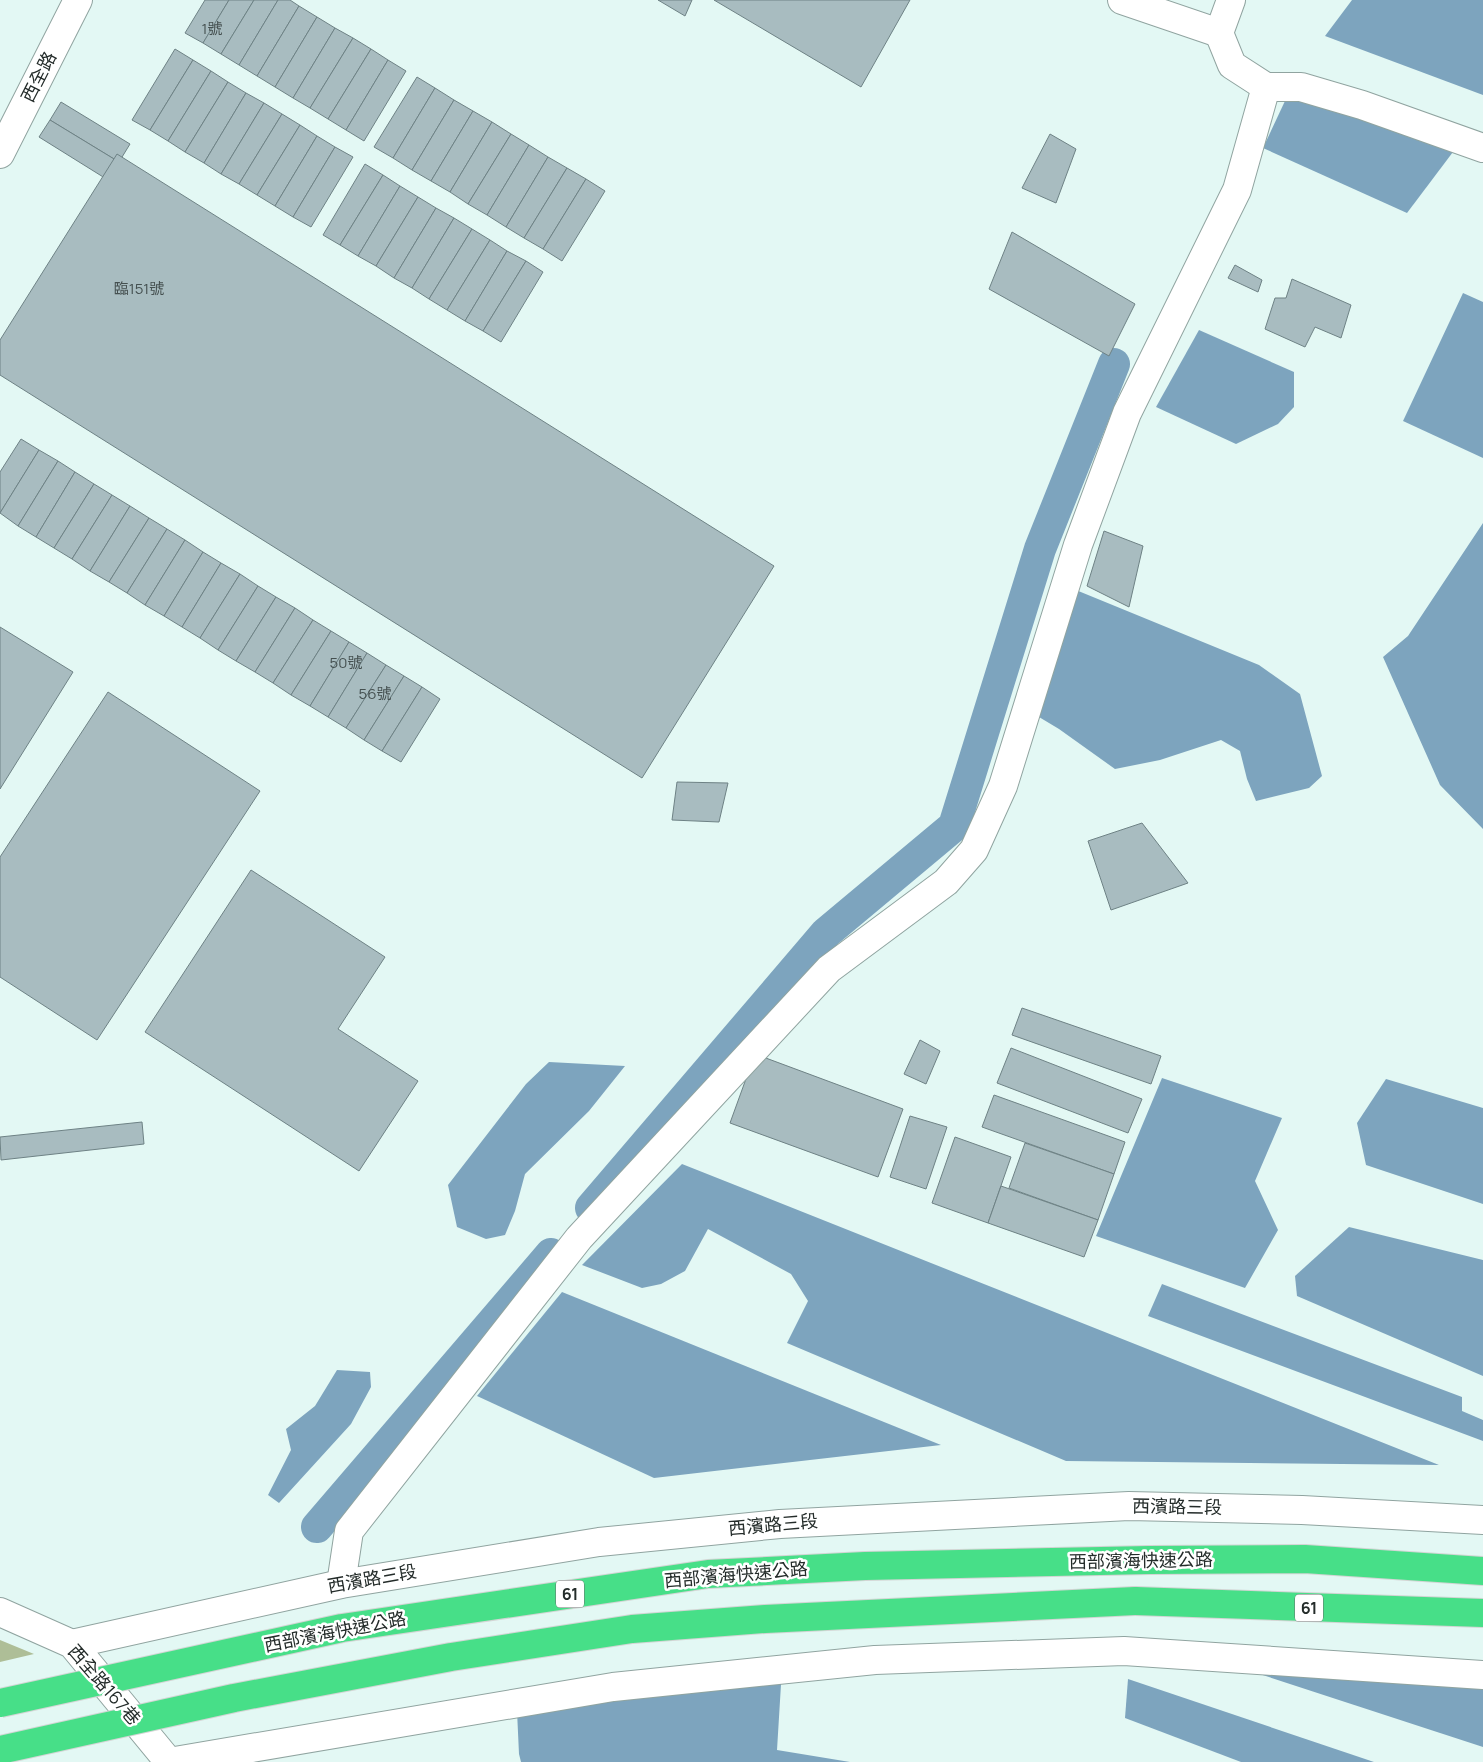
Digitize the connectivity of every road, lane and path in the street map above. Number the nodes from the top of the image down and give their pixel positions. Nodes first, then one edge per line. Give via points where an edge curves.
1 (78, 0) edge
2 (1122, 0) edge
3 (1231, 0) edge
4 (1219, 33) junction
5 (1266, 87) junction
6 (1483, 148) edge
7 (0, 154) edge
8 (1483, 1520) edge
9 (1483, 1571) edge
10 (341, 1584) junction
11 (0, 1612) edge
12 (1483, 1613) edge
13 (72, 1644) junction
14 (1483, 1674) edge
15 (0, 1703) edge
16 (0, 1750) edge
17 (169, 1762) edge

1 - 7 street, 西全路
2 - 4 street
3 - 4 street
4 - 5 street via 1232,65
5 - 6 street via 1301,87
5 - 10 street via 1237,190 1126,414 1078,545 1003,786 974,850 946,882 829,970 579,1238 349,1531
8 - 10 street, 西濱路三段 via 1302,1510 1129,1506 780,1524 599,1542
9 - 15 highway, 西部濱海快速公路 / 61, bridge via 1305,1559 865,1566 708,1574 342,1628
10 - 13 street, 西濱路三段
11 - 13 street, 西全路167巷
12 - 16 highway, 61, bridge via 1135,1601 632,1629 451,1657 234,1698
13 - 17 street, 西全路167巷
14 - 17 street via 1124,1651 874,1660 613,1687

